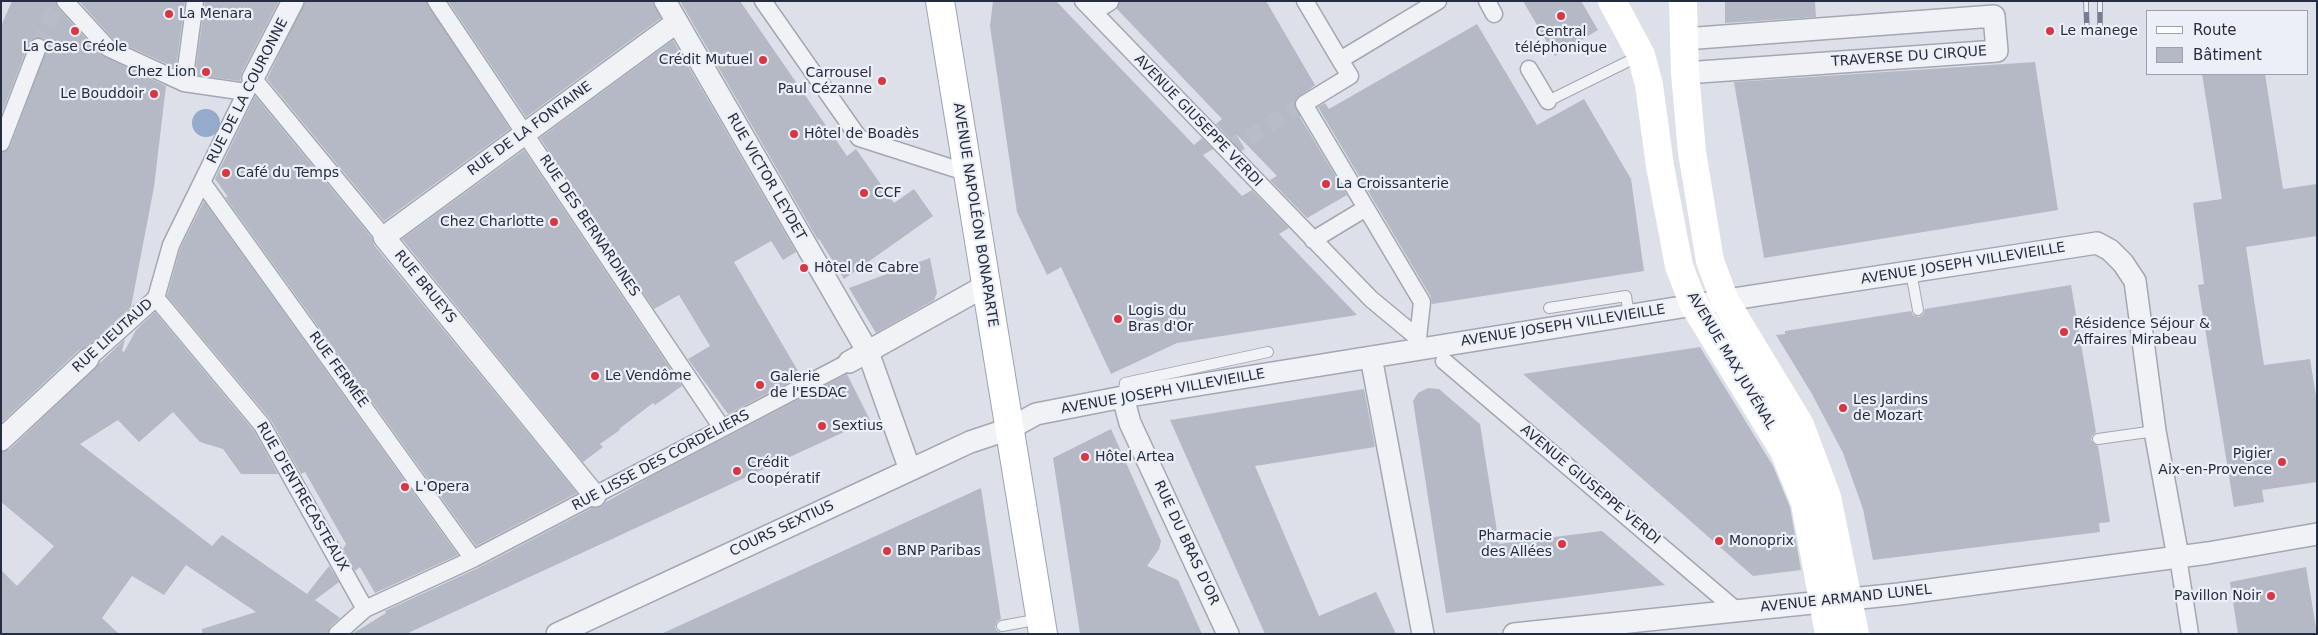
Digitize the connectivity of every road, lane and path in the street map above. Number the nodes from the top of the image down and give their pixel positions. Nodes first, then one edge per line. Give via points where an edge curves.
1 (195, 1) edge
2 (294, 1) edge
3 (436, 1) edge
4 (664, 1) edge
5 (763, 1) edge
6 (940, 1) edge
7 (1305, 1) edge
8 (1438, 1) edge
9 (1683, 1) edge
10 (60, 2) edge
11 (1110, 2) edge
12 (1614, 3) edge
13 (1088, 7) edge
14 (677, 22) junction
15 (1684, 40) junction
16 (38, 47) tunnel mouth
17 (1642, 55) junction
18 (1340, 60) junction
19 (1529, 69) dead end
20 (1685, 73) junction
21 (184, 82) junction
22 (250, 85) junction
23 (1548, 101) joint
24 (526, 132) junction
25 (1, 143) edge
26 (968, 173) junction
27 (202, 182) junction
28 (1366, 208) junction
29 (384, 237) junction
30 (1313, 240) junction
31 (1911, 272) junction
32 (985, 286) junction
33 (156, 298) junction
34 (1725, 302) junction
35 (1694, 305) junction
36 (1549, 308) dead end
37 (1918, 310) dead end
38 (1630, 316) junction
39 (868, 352) junction
40 (1268, 352) dead end
41 (1371, 358) junction
42 (88, 359) joint
43 (1444, 361) dead end
44 (849, 362) joint
45 (1122, 397) junction
46 (722, 428) junction
47 (1009, 429) junction
48 (2155, 432) junction
49 (2098, 439) dead end
50 (1, 440) edge
51 (910, 470) junction
52 (595, 496) junction
53 (2317, 534) edge
54 (2178, 557) junction
55 (473, 559) junction
56 (1836, 600) junction
57 (365, 609) junction
58 (1736, 610) junction
59 (1002, 626) dead end
60 (1041, 626) edge
61 (337, 634) edge
62 (557, 634) edge
63 (1228, 634) edge
64 (1422, 634) edge
65 (1514, 634) edge
66 (1829, 634) edge
67 (1855, 634) edge
68 (2190, 634) edge

1 - 21 street
2 - 22 street, RUE DE LA COURONNE
3 - 24 street, RUE DES BERNARDINES
4 - 14 street, RUE VICTOR LEYDET
5 - 26 street via 859,138
6 - 26 main road, AVENUE NAPOLÉON BONAPARTE
7 - 18 street
8 - 18 street
9 - 15 main road, AVENUE MAX JUVÉNAL
10 - 21 street via 108,48
11 - 13 street
12 - 17 main road, AVENUE MAX JUVÉNAL
13 - 30 street, AVENUE GIUSEPPE VERDI
14 - 24 street, RUE DE LA FONTAINE
14 - 39 street, RUE VICTOR LEYDET
15 - 20 main road, AVENUE MAX JUVÉNAL
15 - 20 street, TRAVERSE DU CIRQUE via 1994,16 1997,51
16 - 25 street
17 - 23 lane
17 - 35 main road, AVENUE MAX JUVÉNAL via 1650,85 1660,166 1678,266
18 - 28 street, AVENUE GIUSEPPE VERDI via 1350,76 1304,104
19 - 23 street
20 - 34 main road, AVENUE MAX JUVÉNAL via 1703,226 1710,261
21 - 22 street
22 - 27 street, RUE DE LA COURONNE
22 - 29 street, RUE BRUEYS
24 - 29 street, RUE DE LA FONTAINE
24 - 46 street, RUE DES BERNARDINES
26 - 32 main road, AVENUE NAPOLÉON BONAPARTE
27 - 33 street, RUE LIEUTAUD via 172,245
27 - 55 street, RUE FERMÉE
28 - 30 street
28 - 30 street, AVENUE GIUSEPPE VERDI via 1422,302 1418,338 1370,299
29 - 52 street, RUE BRUEYS
31 - 34 street, AVENUE JOSEPH VILLEVIEILLE
31 - 37 lane
31 - 48 street, AVENUE JOSEPH VILLEVIEILLE via 2097,243 2110,250 2135,281
32 - 39 street, RUE LISSE DES CORDELIERS
32 - 47 main road, AVENUE NAPOLÉON BONAPARTE
33 - 42 street, RUE LIEUTAUD
33 - 57 street, RUE D'ENTRECASTEAUX via 262,425
34 - 35 street, AVENUE JOSEPH VILLEVIEILLE
34 - 56 main road, AVENUE MAX JUVÉNAL via 1800,425 1827,497
35 - 38 street, AVENUE JOSEPH VILLEVIEILLE
35 - 56 main road, AVENUE MAX JUVÉNAL via 1784,450
36 - 38 lane via 1626,296
38 - 41 street, AVENUE JOSEPH VILLEVIEILLE
39 - 44 street, RUE LISSE DES CORDELIERS
39 - 51 street, RUE VICTOR LEYDET
40 - 45 lane via 1125,383
41 - 45 street, AVENUE JOSEPH VILLEVIEILLE
41 - 64 street
42 - 50 street, RUE LIEUTAUD
43 - 58 street, AVENUE GIUSEPPE VERDI
44 - 46 street, RUE LISSE DES CORDELIERS
45 - 47 street, AVENUE JOSEPH VILLEVIEILLE via 1036,414
45 - 63 street, RUE DU BRAS D'OR via 1130,423
46 - 52 street, RUE LISSE DES CORDELIERS
47 - 51 street, COURS SEXTIUS via 970,442
47 - 60 main road, AVENUE NAPOLÉON BONAPARTE
48 - 49 lane
48 - 54 street
51 - 62 street, COURS SEXTIUS
52 - 55 street, RUE LISSE DES CORDELIERS
53 - 54 street, AVENUE ARMAND LUNEL
54 - 56 street, AVENUE ARMAND LUNEL
54 - 68 street
55 - 57 street, RUE LISSE DES CORDELIERS
56 - 58 street, AVENUE ARMAND LUNEL
56 - 66 main road, AVENUE MAX JUVÉNAL
56 - 67 main road, AVENUE MAX JUVÉNAL
57 - 61 street, RUE LISSE DES CORDELIERS
58 - 65 street, AVENUE ARMAND LUNEL
59 - 60 lane

